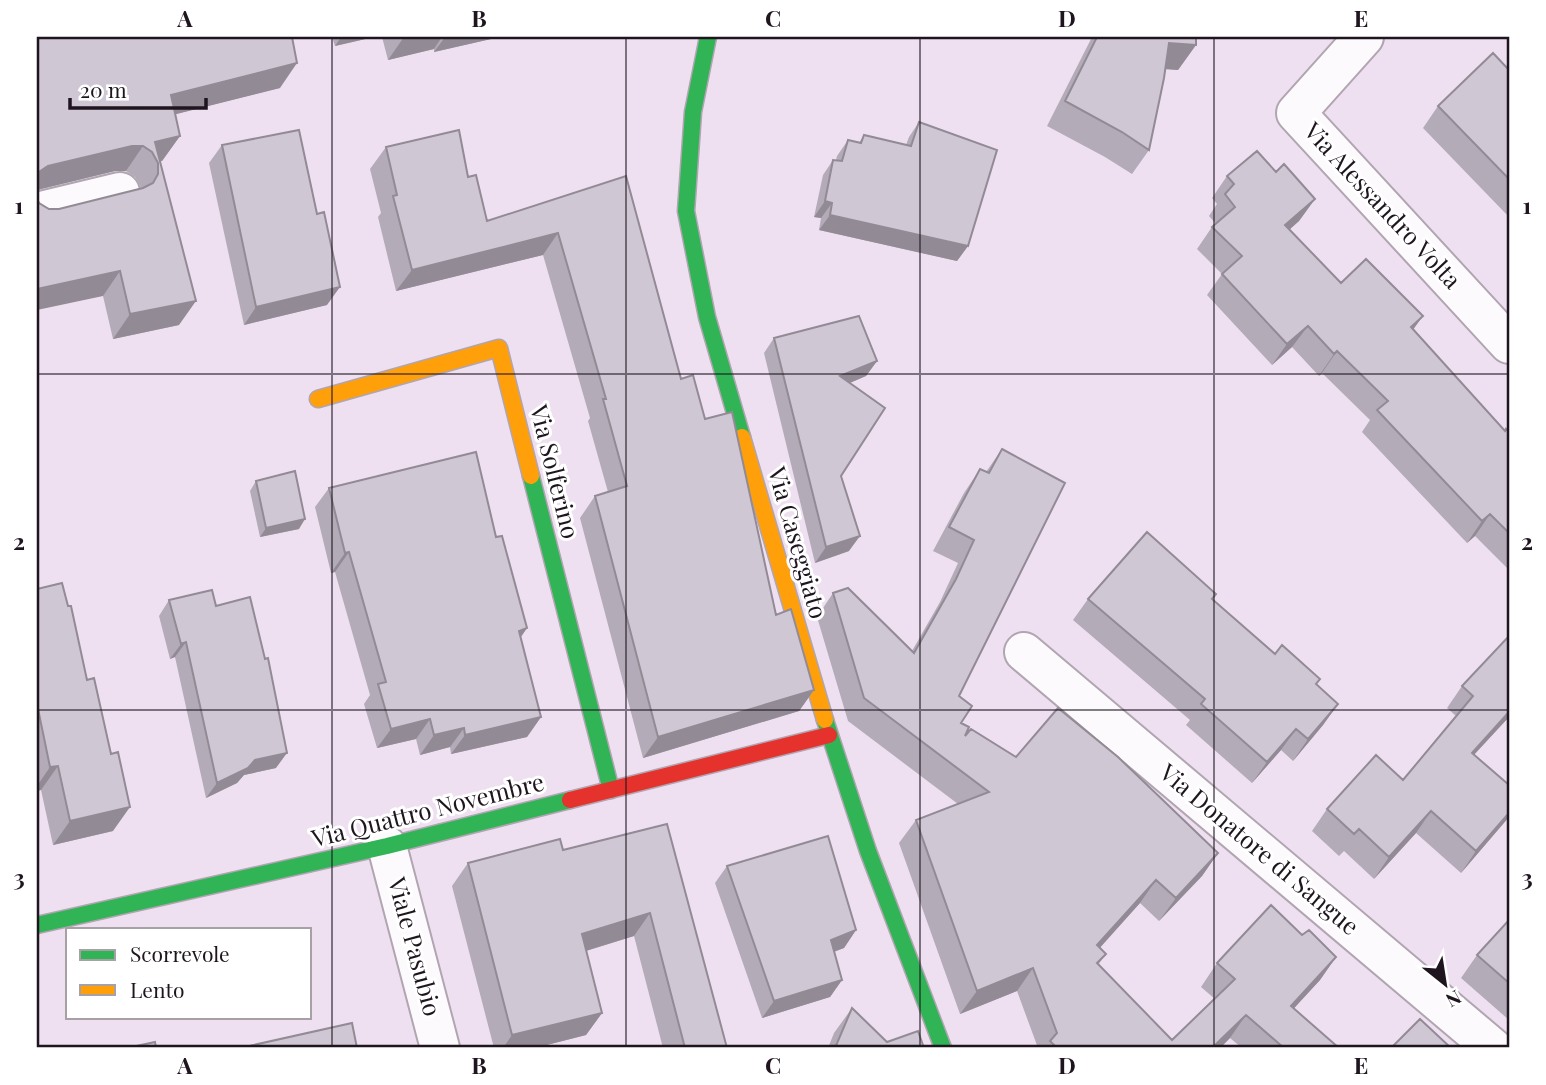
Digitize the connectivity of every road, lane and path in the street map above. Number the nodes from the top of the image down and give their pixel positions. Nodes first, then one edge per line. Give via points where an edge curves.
1 (708, 37) edge
2 (1364, 37) edge
3 (120, 192) edge
4 (37, 212) edge
5 (1509, 344) edge
6 (318, 400) dead end
7 (1024, 652) dead end
8 (829, 736) junction
9 (611, 790) junction
10 (387, 846) junction
11 (37, 925) edge
12 (440, 1048) edge
13 (943, 1048) edge
14 (1493, 1048) edge

1 - 8 street, Via Caseggiato via 693,112 685,211 707,317
2 - 5 street, Via Alessandro Volta via 1296,113
3 - 4 street
6 - 9 street, Via Solferino via 499,348
7 - 14 street, Via Donatore di Sangue
8 - 9 street, Via Quattro Novembre
8 - 13 street, Via Caseggiato
9 - 10 street, Via Quattro Novembre
10 - 11 street, Via Quattro Novembre
10 - 12 street, Viale Pasubio

